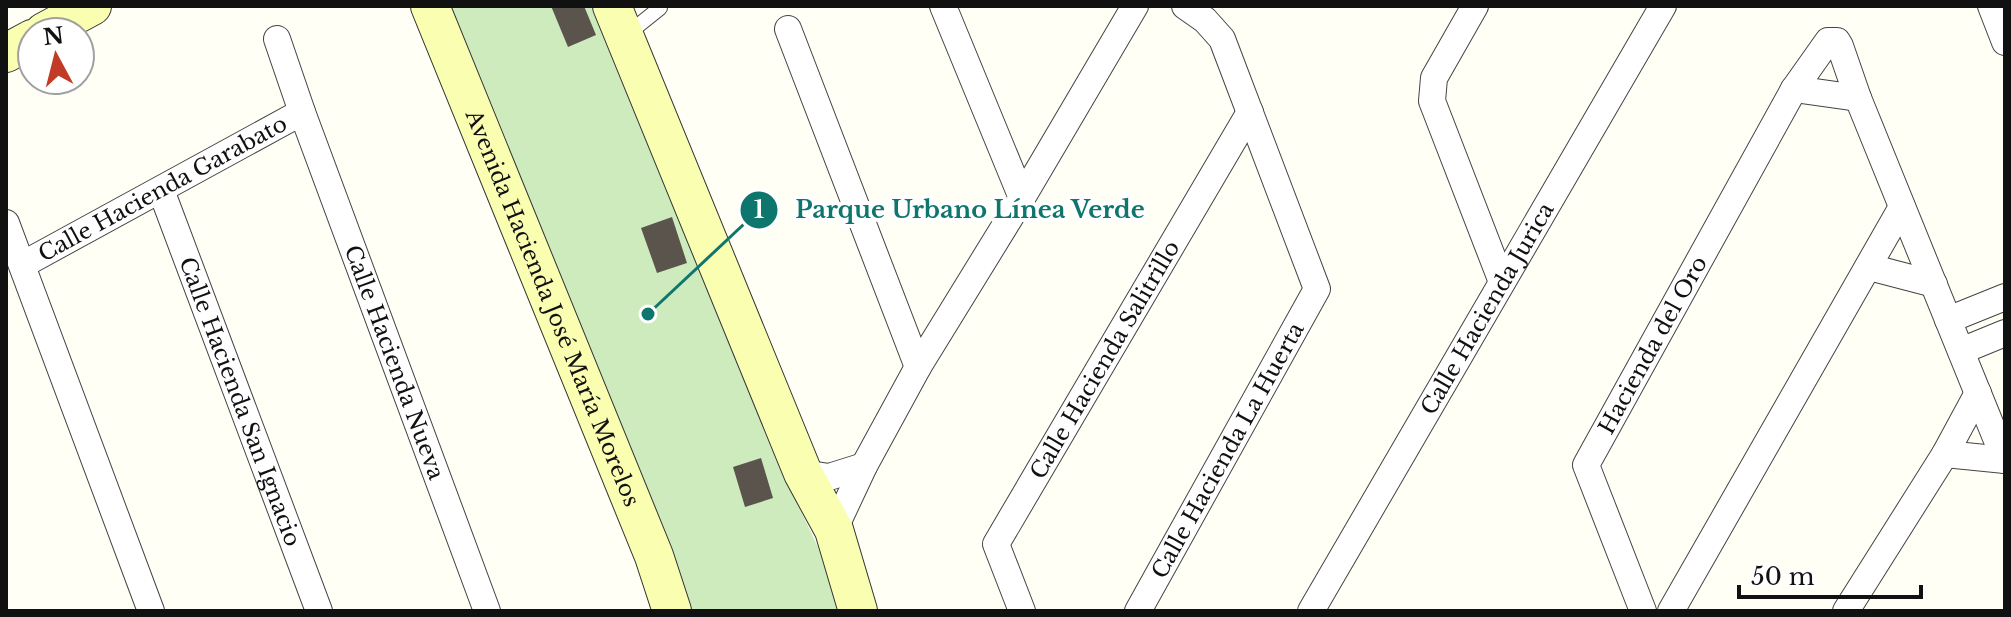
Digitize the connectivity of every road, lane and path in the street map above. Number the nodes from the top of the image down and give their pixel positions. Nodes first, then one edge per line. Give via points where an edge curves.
1 (92, 6) edge
2 (430, 6) edge
3 (660, 6) edge
4 (943, 6) edge
5 (1135, 6) edge
6 (1185, 6) edge
7 (1475, 6) edge
8 (1663, 6) edge
9 (1991, 6) edge
10 (74, 16) edge
11 (618, 21) edge
12 (788, 29) dead end
13 (277, 39) dead end
14 (2005, 42) edge
15 (1794, 89) junction
16 (1858, 98) junction
17 (302, 112) junction
18 (1250, 112) junction
19 (161, 190) junction
20 (1022, 198) junction
21 (1902, 207) junction
22 (6, 223) edge
23 (22, 265) junction
24 (1869, 267) junction
25 (1502, 282) junction
26 (1934, 284) junction
27 (2005, 297) edge
28 (1948, 320) junction
29 (2005, 333) edge
30 (1961, 351) junction
31 (918, 367) junction
32 (1978, 393) junction
33 (1945, 454) junction
34 (2005, 460) edge
35 (864, 466) junction
36 (803, 473) junction
37 (834, 530) junction
38 (151, 611) edge
39 (319, 611) edge
40 (487, 611) edge
41 (672, 611) edge
42 (858, 611) edge
43 (1022, 611) edge
44 (1138, 611) edge
45 (1311, 611) edge
46 (1643, 611) edge
47 (1671, 611) edge
48 (1846, 611) edge

1 - 10 main road
2 - 41 main road, Avenida Hacienda José María Morelos
3 - 11 lane
4 - 20 street
5 - 20 street
6 - 18 street via 1222,39
7 - 25 street via 1434,78 1432,101
8 - 25 street, Calle Hacienda Jurica
9 - 14 street
11 - 36 main road
12 - 31 street
13 - 17 street, Calle Hacienda Nueva
15 - 16 street
15 - 16 street, Hacienda del Oro via 1832,40 1840,46
15 - 46 street, Hacienda del Oro via 1586,465
16 - 21 street, Hacienda del Oro
17 - 19 street, Calle Hacienda Garabato
17 - 40 street, Calle Hacienda Nueva
18 - 43 street, Calle Hacienda Salitrillo via 996,544
18 - 44 street, Calle Hacienda La Huerta via 1317,289
19 - 23 street, Calle Hacienda Garabato
19 - 39 street, Calle Hacienda San Ignacio
20 - 31 street
21 - 24 street
21 - 26 street, Hacienda del Oro
22 - 23 street
23 - 38 street
24 - 26 street
24 - 47 street
25 - 45 street, Calle Hacienda Jurica
26 - 28 street, Hacienda del Oro
27 - 28 street
28 - 30 street, Hacienda del Oro
29 - 30 street
30 - 32 street, Hacienda del Oro
31 - 35 street
32 - 33 street
32 - 34 street, Hacienda del Oro
33 - 34 street
33 - 48 street
35 - 36 street via 829,477
35 - 37 street
36 - 37 main road
37 - 42 main road

